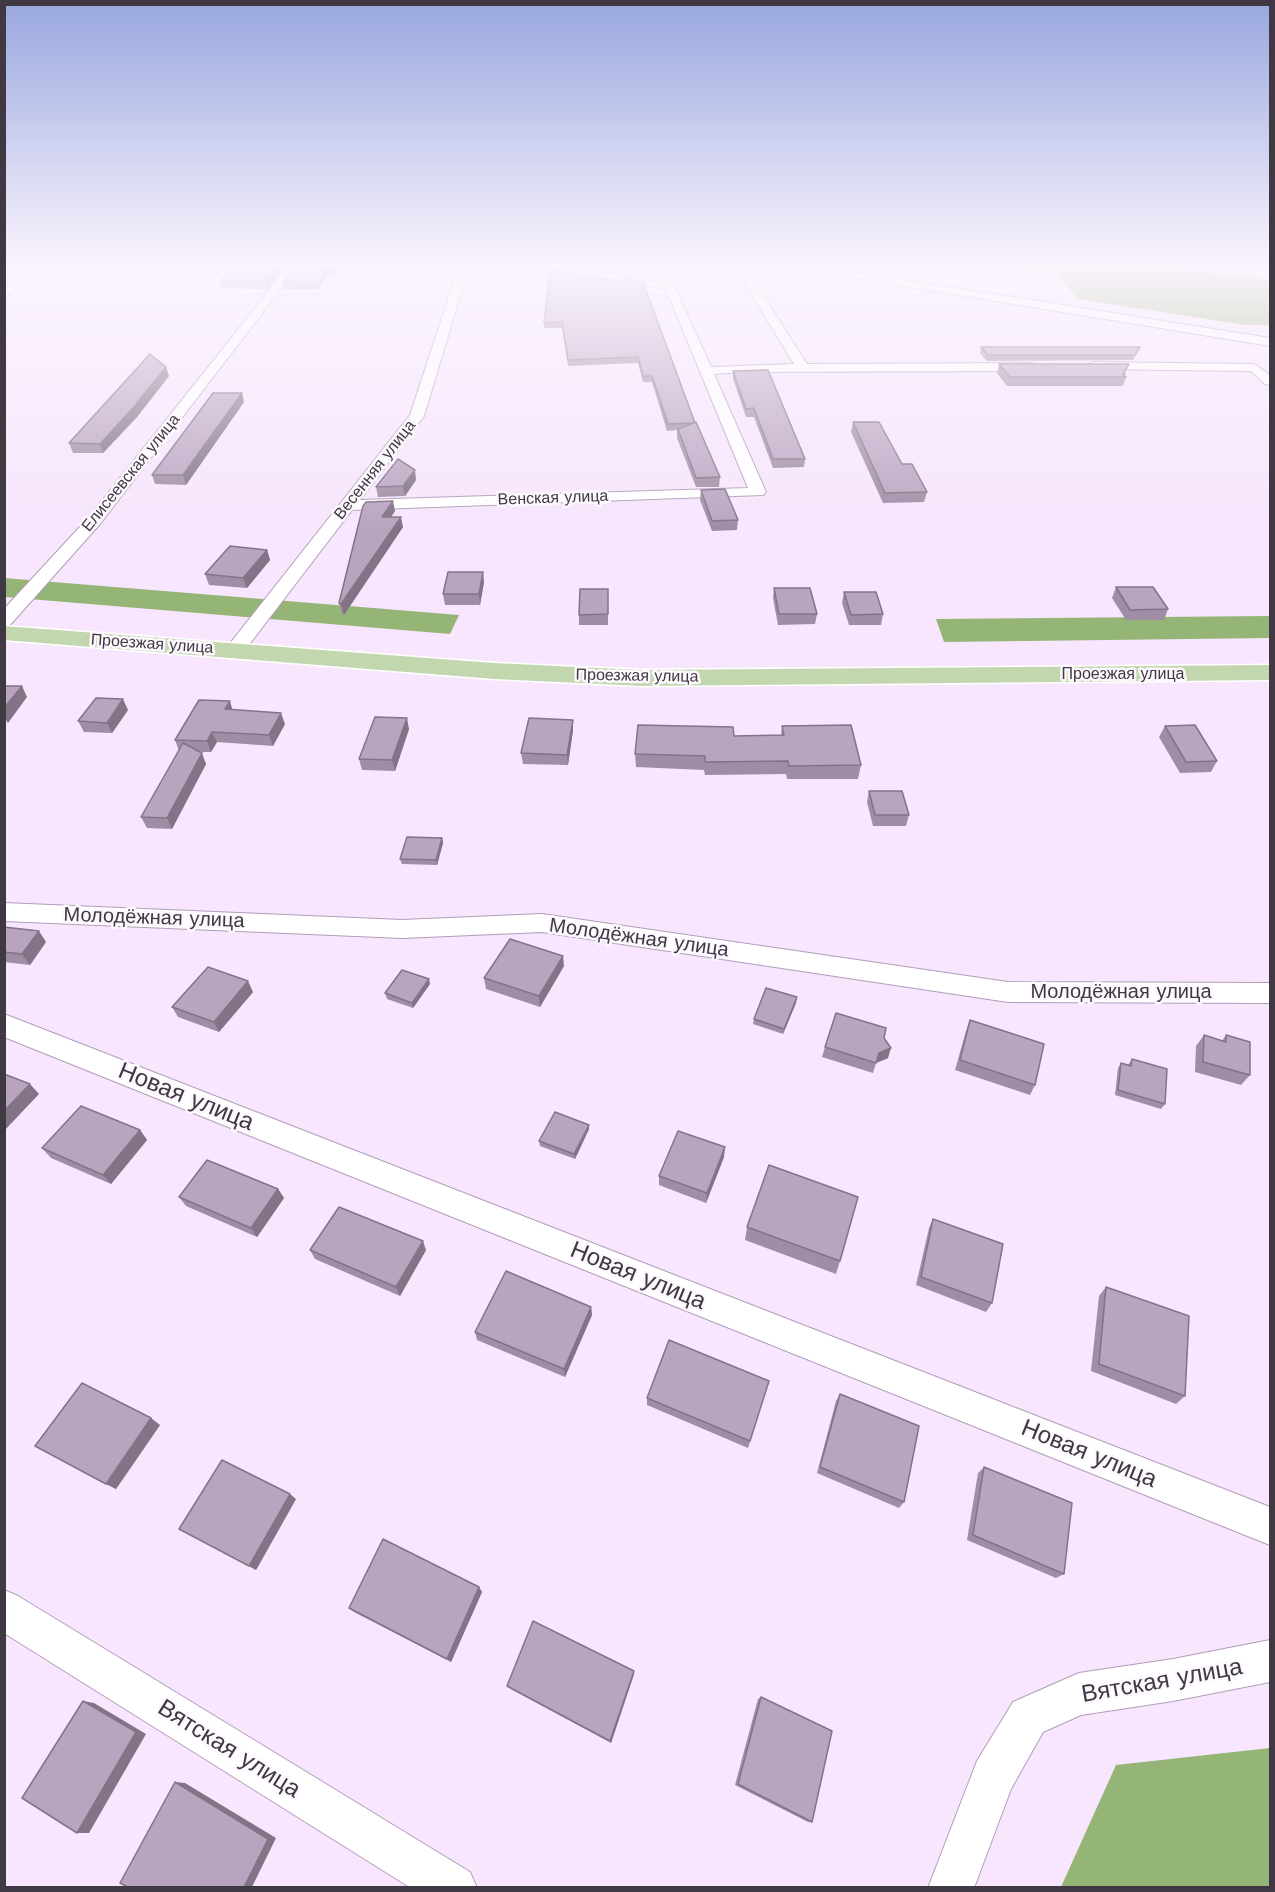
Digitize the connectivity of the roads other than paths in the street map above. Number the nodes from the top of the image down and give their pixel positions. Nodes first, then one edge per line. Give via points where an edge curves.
1 (227, 351) edge
2 (437, 351) edge
3 (698, 351) edge
4 (793, 351) edge
5 (1041, 366) edge
6 (1076, 366) edge
7 (803, 368) junction
8 (707, 371) junction
9 (1270, 381) edge
10 (348, 505) junction
11 (4, 621) edge
12 (4, 633) edge
13 (235, 651) junction
14 (1270, 673) edge
15 (4, 912) edge
16 (1270, 993) edge
17 (4, 1025) edge
18 (1270, 1526) edge
19 (4, 1610) edge
20 (1270, 1661) edge
21 (454, 1887) edge
22 (951, 1887) edge

1 - 11 street, Елисеевская улица via 94,521
2 - 10 street, Весенняя улица via 417,416
3 - 8 street
4 - 7 street
5 - 7 street
6 - 9 street via 1231,366 1254,368
7 - 8 street
8 - 10 street, Венская улица via 758,492
10 - 13 street, Весенняя улица
12 - 13 main road, Проезжая улица
13 - 14 main road, Проезжая улица via 642,678
15 - 16 street, Молодёжная улица via 402,929 542,923 1008,992
17 - 18 street, Новая улица
19 - 21 street, Вятская улица
20 - 22 street, Вятская улица via 1079,1694 1028,1717 993,1777

